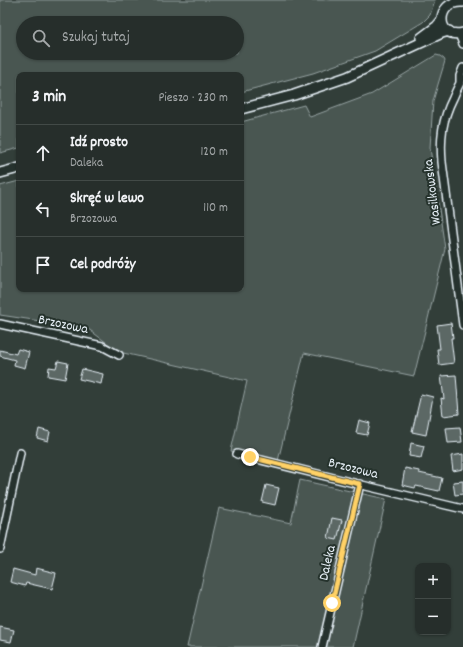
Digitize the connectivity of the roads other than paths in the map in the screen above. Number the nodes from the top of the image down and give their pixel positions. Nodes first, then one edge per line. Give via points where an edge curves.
1 (461, 1) edge
2 (449, 2) edge
3 (442, 20) junction
4 (449, 31) junction
5 (461, 34) edge
6 (463, 44) edge
7 (402, 52) junction
8 (463, 68) edge
9 (462, 82) edge
10 (244, 108) edge
11 (16, 169) edge
12 (0, 173) edge
13 (0, 324) edge
14 (463, 325) edge
15 (119, 355) dead end
16 (20, 453) dead end
17 (237, 454) dead end
18 (360, 484) junction
19 (463, 509) edge
20 (0, 549) edge
21 (322, 647) edge

1 - 2 main road
2 - 3 main road
3 - 4 main road
3 - 7 main road via 438,26
4 - 5 main road
4 - 7 main road
5 - 6 street
7 - 10 main road via 347,77
8 - 9 street, Wasilkowska via 460,76
9 - 14 street, Wasilkowska via 447,109 441,145
11 - 12 main road
13 - 15 street, Brzozowa via 102,346
16 - 20 street
17 - 18 street, Brzozowa
18 - 19 street, Brzozowa
18 - 21 street, Daleka

